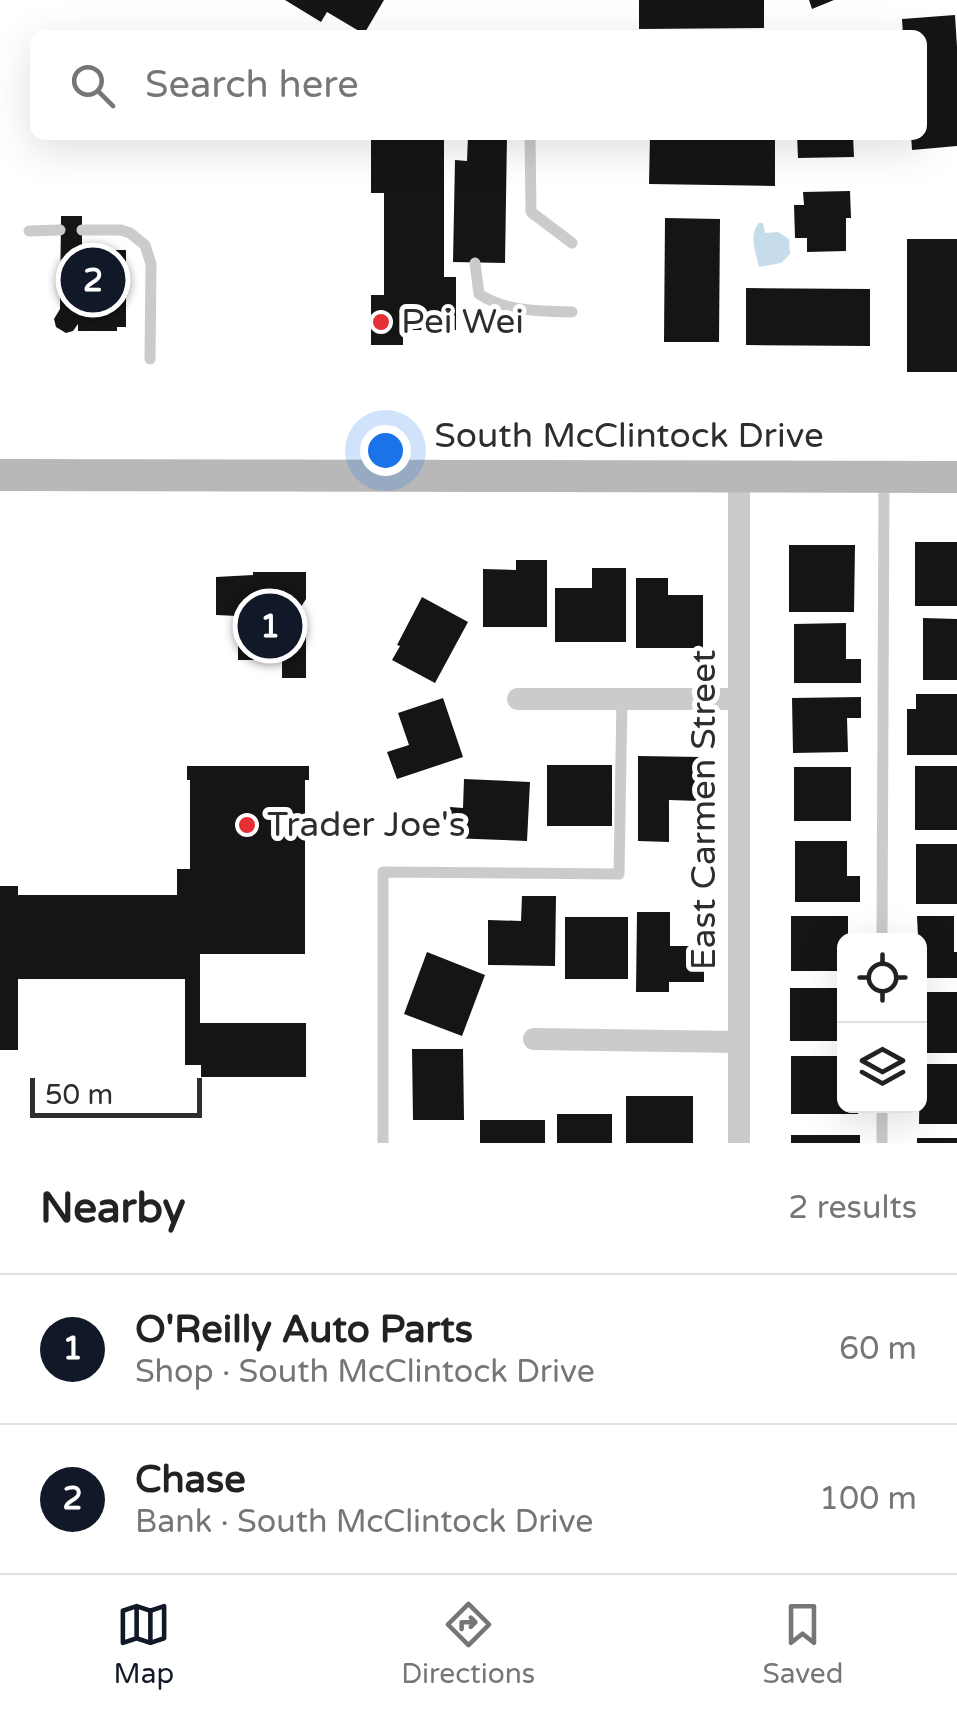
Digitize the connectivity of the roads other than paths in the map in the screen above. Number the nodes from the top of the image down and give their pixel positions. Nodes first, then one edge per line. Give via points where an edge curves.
1 (530, 140) edge
2 (60, 230) dead end
3 (82, 230) dead end
4 (29, 231) dead end
5 (572, 244) dead end
6 (475, 262) dead end
7 (572, 312) dead end
8 (150, 359) dead end
9 (0, 475) edge
10 (739, 476) junction
11 (884, 476) junction
12 (957, 477) edge
13 (518, 699) dead end
14 (622, 699) junction
15 (739, 699) junction
16 (882, 933) edge
17 (534, 1039) dead end
18 (739, 1042) junction
19 (882, 1113) edge
20 (383, 1143) edge
21 (739, 1143) edge
22 (882, 1143) edge

1 - 5 lane via 531,212
2 - 4 lane
3 - 8 lane via 130,232 145,245 151,264
6 - 7 lane via 479,294 488,300
9 - 10 main road, South McClintock Drive
10 - 11 main road, South McClintock Drive
10 - 15 street, East Carmen Street
11 - 12 main road, South McClintock Drive
11 - 16 lane
13 - 14 street
14 - 15 street
14 - 20 lane via 619,874 382,872
15 - 18 street, East Carmen Street
17 - 18 street
18 - 21 street, East Carmen Street
19 - 22 lane

